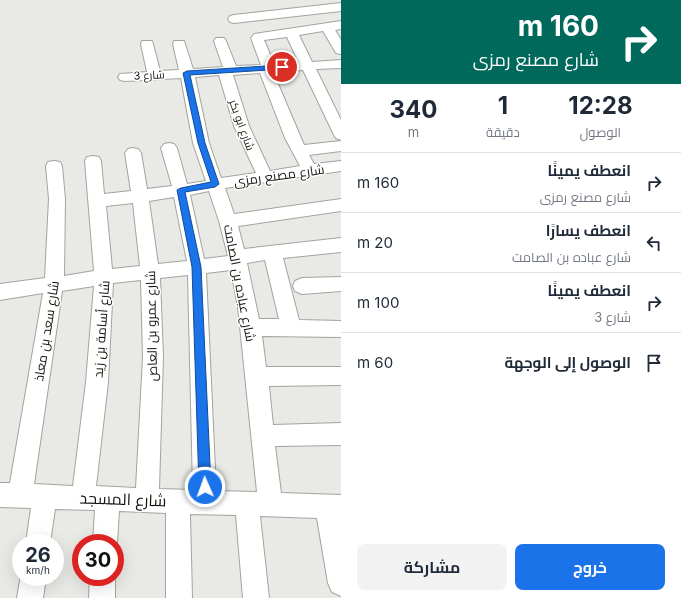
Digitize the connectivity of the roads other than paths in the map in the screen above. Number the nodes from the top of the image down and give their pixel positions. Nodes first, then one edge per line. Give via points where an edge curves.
1 (293, 0) edge
2 (341, 7) edge
3 (323, 9) junction
4 (300, 12) junction
5 (260, 16) junction
6 (234, 19) dead end
7 (334, 26) edge
8 (310, 30) junction
9 (291, 32) junction
10 (263, 37) junction
11 (220, 40) dead end
12 (147, 44) dead end
13 (179, 44) dead end
14 (341, 50) edge
15 (341, 64) edge
16 (308, 66) junction
17 (267, 68) junction
18 (228, 70) junction
19 (187, 73) junction
20 (154, 75) junction
21 (125, 76) dead end
22 (341, 135) edge
23 (341, 146) edge
24 (169, 148) dead end
25 (299, 151) junction
26 (133, 153) dead end
27 (93, 161) dead end
28 (54, 166) dead end
29 (341, 166) edge
30 (310, 171) junction
31 (266, 177) junction
32 (215, 184) junction
33 (181, 190) junction
34 (140, 196) junction
35 (98, 201) junction
36 (341, 205) edge
37 (228, 221) junction
38 (341, 244) edge
39 (272, 252) junction
40 (238, 260) junction
41 (197, 267) junction
42 (150, 272) junction
43 (104, 277) junction
44 (341, 284) edge
45 (54, 285) junction
46 (302, 286) dead end
47 (0, 292) edge
48 (250, 327) junction
49 (291, 328) junction
50 (341, 329) edge
51 (341, 376) edge
52 (257, 377) junction
53 (341, 434) edge
54 (263, 436) junction
55 (10, 495) edge
56 (45, 496) junction
57 (83, 497) junction
58 (108, 498) junction
59 (147, 500) junction
60 (178, 501) junction
61 (206, 502) junction
62 (259, 504) junction
63 (334, 507) edge
64 (39, 534) edge
65 (106, 534) edge
66 (341, 583) edge
67 (32, 586) edge
68 (103, 586) edge
69 (30, 598) edge
70 (102, 598) edge
71 (179, 598) edge
72 (256, 598) edge

1 - 4 street
2 - 3 street
3 - 4 street
3 - 7 street
4 - 5 street
4 - 8 street
5 - 6 street
5 - 10 street
7 - 8 street
7 - 14 street
8 - 9 street
9 - 10 street
9 - 16 street
10 - 17 street
11 - 18 street, شارع ابو بكر
12 - 20 street
13 - 19 street, شارع عباده بن الصامت
15 - 16 street, شارع 3
16 - 17 street, شارع 3
16 - 22 street
17 - 18 street, شارع 3
17 - 25 street
18 - 19 street, شارع 3
18 - 31 street, شارع ابو بكر via 233,101 245,135
19 - 20 street, شارع 3
19 - 32 street, شارع عباده بن الصامت via 201,143
20 - 21 street, شارع 3
23 - 25 street
24 - 33 street
25 - 30 street
26 - 34 street, شارع عمرو بن العاص
27 - 35 street, شارع أسامة بن زيد
28 - 45 street, شارع سعد بن معاذ via 57,199
29 - 30 street, شارع مصنع رمزى
30 - 31 street, شارع مصنع رمزى
31 - 32 street, شارع مصنع رمزى
32 - 33 street, شارع مصنع رمزى
32 - 37 street, شارع عباده بن الصامت
33 - 34 street, شارع مصنع رمزى
33 - 41 street
34 - 35 street, شارع مصنع رمزى
34 - 42 street, شارع عمرو بن العاص
35 - 43 street, شارع أسامة بن زيد
36 - 37 street
37 - 40 street, شارع عباده بن الصامت
38 - 39 street
39 - 40 street via 248,255
39 - 49 street
40 - 41 street
40 - 48 street, شارع عباده بن الصامت
41 - 42 street
41 - 61 street
42 - 43 street
42 - 59 street, شارع عمرو بن العاص via 153,336
43 - 45 street
43 - 57 street, شارع أسامة بن زيد via 97,382
44 - 46 street
45 - 47 street
45 - 55 street, شارع سعد بن معاذ
48 - 49 street
48 - 52 street, شارع عباده بن الصامت
49 - 50 street
51 - 52 street
52 - 54 street, شارع عباده بن الصامت
53 - 54 street
54 - 62 street, شارع عباده بن الصامت
55 - 56 street, شارع المسجد
56 - 57 street, شارع المسجد
56 - 64 street
57 - 58 street, شارع المسجد
58 - 59 street, شارع المسجد
58 - 65 street
59 - 60 street, شارع المسجد
60 - 61 street, شارع المسجد
60 - 71 street
61 - 62 street, شارع المسجد
62 - 63 street, شارع المسجد
62 - 72 street, شارع عباده بن الصامت
63 - 66 street
67 - 69 street
68 - 70 street

